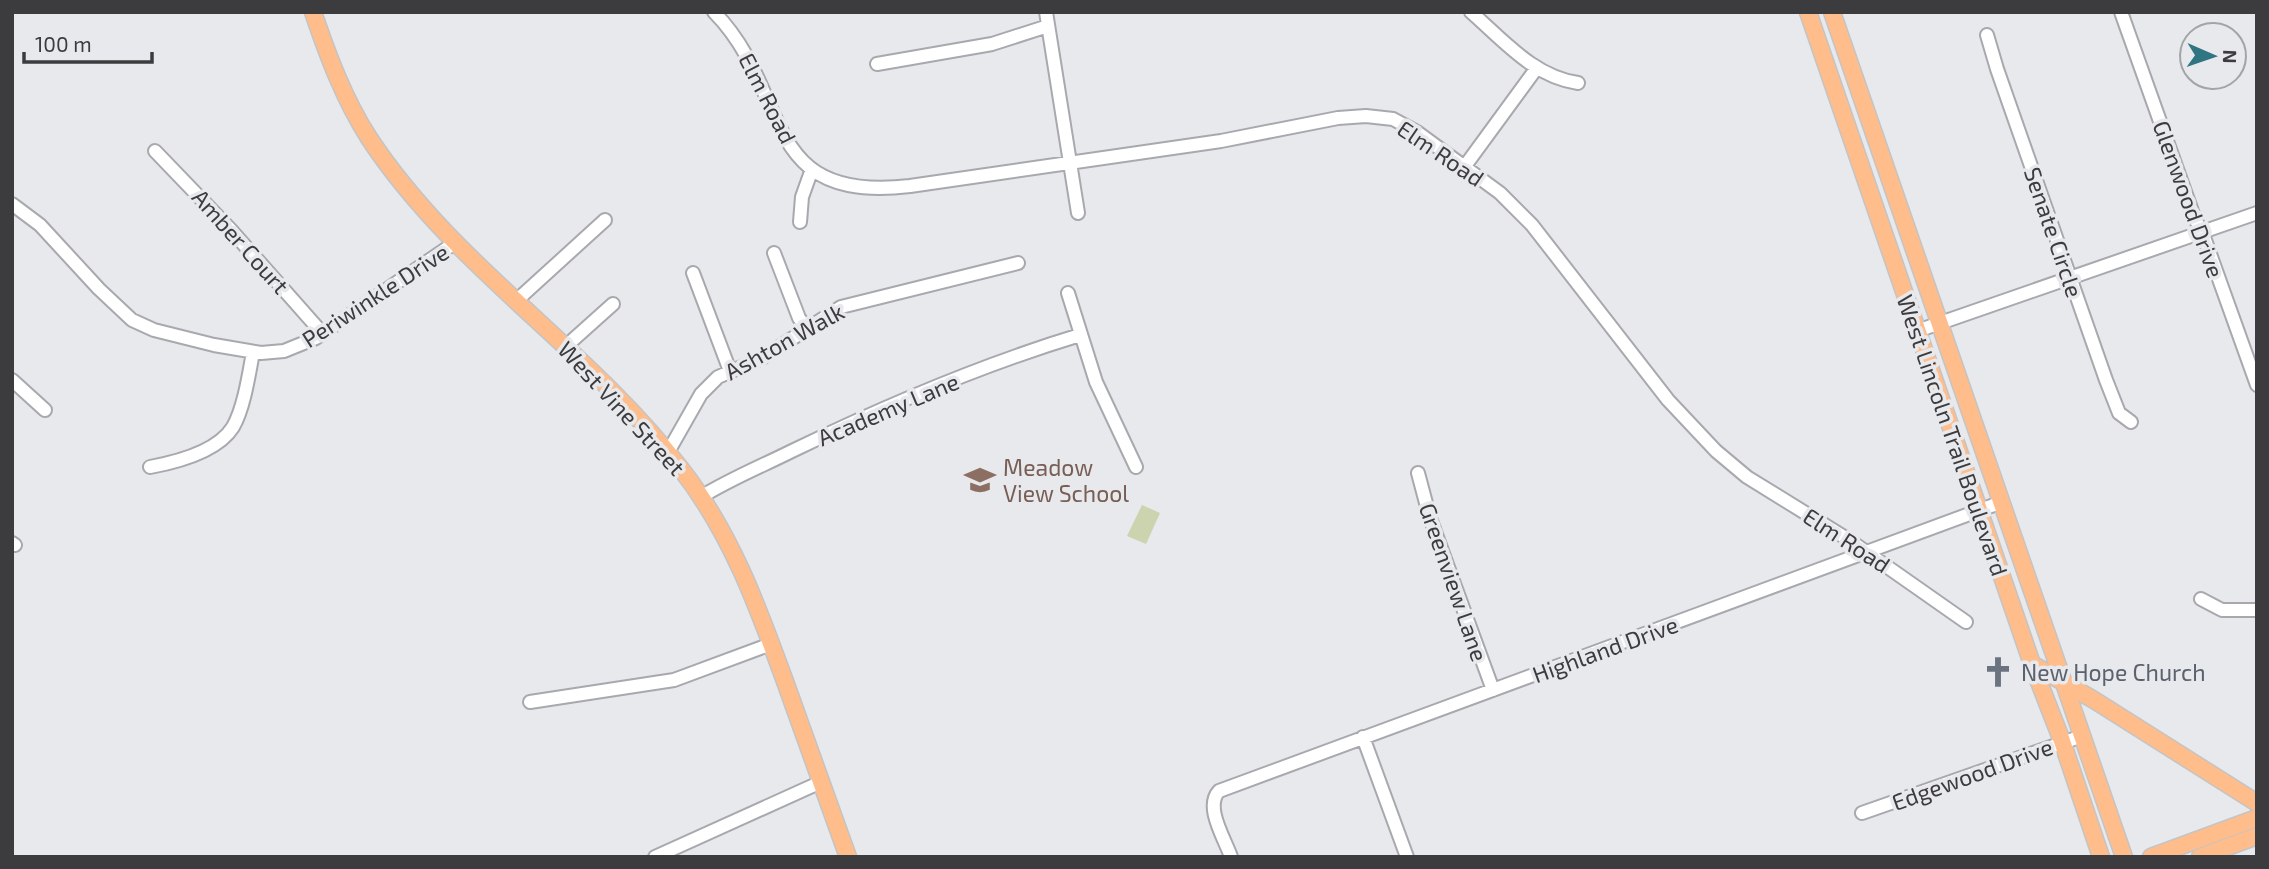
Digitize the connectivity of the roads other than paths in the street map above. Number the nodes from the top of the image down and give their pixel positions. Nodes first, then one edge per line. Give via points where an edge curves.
1 (313, 12) edge
2 (714, 12) edge
3 (1471, 12) edge
4 (1808, 12) edge
5 (1832, 12) edge
6 (2121, 12) edge
7 (1047, 19) edge
8 (1987, 35) dead end
9 (877, 64) dead end
10 (1536, 69) junction
11 (1578, 83) dead end
12 (155, 151) dead end
13 (1069, 162) junction
14 (1465, 166) junction
15 (812, 169) junction
16 (12, 204) edge
17 (1078, 213) dead end
18 (2257, 213) edge
19 (605, 220) dead end
20 (800, 222) dead end
21 (2201, 232) junction
22 (456, 242) junction
23 (774, 253) dead end
24 (1018, 262) dead end
25 (693, 273) dead end
26 (2069, 278) junction
27 (1068, 293) dead end
28 (516, 301) junction
29 (613, 304) dead end
30 (1939, 323) junction
31 (807, 329) junction
32 (1917, 331) junction
33 (323, 334) junction
34 (1080, 335) junction
35 (565, 347) junction
36 (253, 352) junction
37 (730, 371) junction
38 (12, 380) edge
39 (2257, 385) edge
40 (45, 410) dead end
41 (2131, 422) dead end
42 (668, 452) junction
43 (150, 467) dead end
44 (1136, 467) dead end
45 (1418, 473) dead end
46 (701, 497) junction
47 (2002, 502) junction
48 (1979, 511) junction
49 (1867, 552) junction
50 (2201, 599) dead end
51 (2257, 610) edge
52 (1966, 622) dead end
53 (771, 644) junction
54 (2032, 664) junction
55 (2063, 681) junction
56 (1493, 690) junction
57 (530, 702) dead end
58 (2082, 736) junction
59 (1363, 737) junction
60 (2062, 741) junction
61 (821, 782) junction
62 (2257, 803) edge
63 (1862, 813) dead end
64 (2257, 818) edge
65 (2257, 836) edge
66 (655, 857) edge
67 (848, 857) edge
68 (1231, 857) edge
69 (1407, 857) edge
70 (2101, 857) edge
71 (2124, 857) edge
72 (2151, 857) edge
73 (2200, 857) edge

1 - 22 main road, West Vine Street via 340,84 368,136 408,190
2 - 15 street, Elm Road via 748,55 787,142
3 - 10 street
4 - 32 main road, West Lincoln Trail Boulevard
5 - 30 main road, West Lincoln Trail Boulevard
6 - 21 street, Glenwood Drive
7 - 9 street via 992,44
7 - 13 street
8 - 26 street, Senate Circle
10 - 11 street
10 - 14 street
12 - 33 street, Amber Court
13 - 14 street, Elm Road via 1366,116 1405,125
13 - 15 street, Elm Road via 884,189 846,185
13 - 17 street
14 - 49 street, Elm Road via 1532,225 1668,400 1716,451 1747,477
15 - 20 street via 802,197
16 - 36 street, Periwinkle Drive via 40,225 132,320 154,330
18 - 21 street
19 - 28 street
21 - 26 street
21 - 39 street, Glenwood Drive
22 - 28 main road, West Vine Street
22 - 33 street, Periwinkle Drive
23 - 31 street
24 - 31 street, Ashton Walk via 841,307
25 - 37 street
26 - 30 street
26 - 41 street, Senate Circle via 2116,407
27 - 34 street
28 - 35 main road, West Vine Street
29 - 35 street
30 - 32 street
30 - 47 main road, West Lincoln Trail Boulevard
31 - 37 street, Ashton Walk via 762,358
32 - 48 main road, West Lincoln Trail Boulevard
33 - 36 street, Periwinkle Drive via 284,351
34 - 44 street
34 - 46 street, Academy Lane via 892,405
35 - 42 main road, West Vine Street
36 - 43 street via 239,411 226,435 177,460
37 - 42 street, Ashton Walk via 701,394
38 - 40 street
42 - 46 main road, West Vine Street
45 - 56 street, Greenview Lane
46 - 53 main road, West Vine Street via 736,558
47 - 48 street, Highland Drive
47 - 55 main road, West Lincoln Trail Boulevard
48 - 49 street, Highland Drive
48 - 54 main road, West Lincoln Trail Boulevard
49 - 52 street, Elm Road
49 - 56 street, Highland Drive
50 - 51 street via 2221,611
53 - 57 street via 674,680
53 - 61 main road, West Vine Street
54 - 55 main road
54 - 60 main road, West Lincoln Trail Boulevard
55 - 58 main road, West Lincoln Trail Boulevard
55 - 62 main road
56 - 59 street, Highland Drive
58 - 60 street, Edgewood Drive
58 - 71 main road, West Lincoln Trail Boulevard
59 - 68 street, Highland Drive via 1219,791 1213,801 1214,813
59 - 69 street
60 - 63 street, Edgewood Drive
60 - 70 main road, West Lincoln Trail Boulevard
61 - 66 street
61 - 67 main road, West Vine Street
64 - 72 main road
65 - 73 main road

